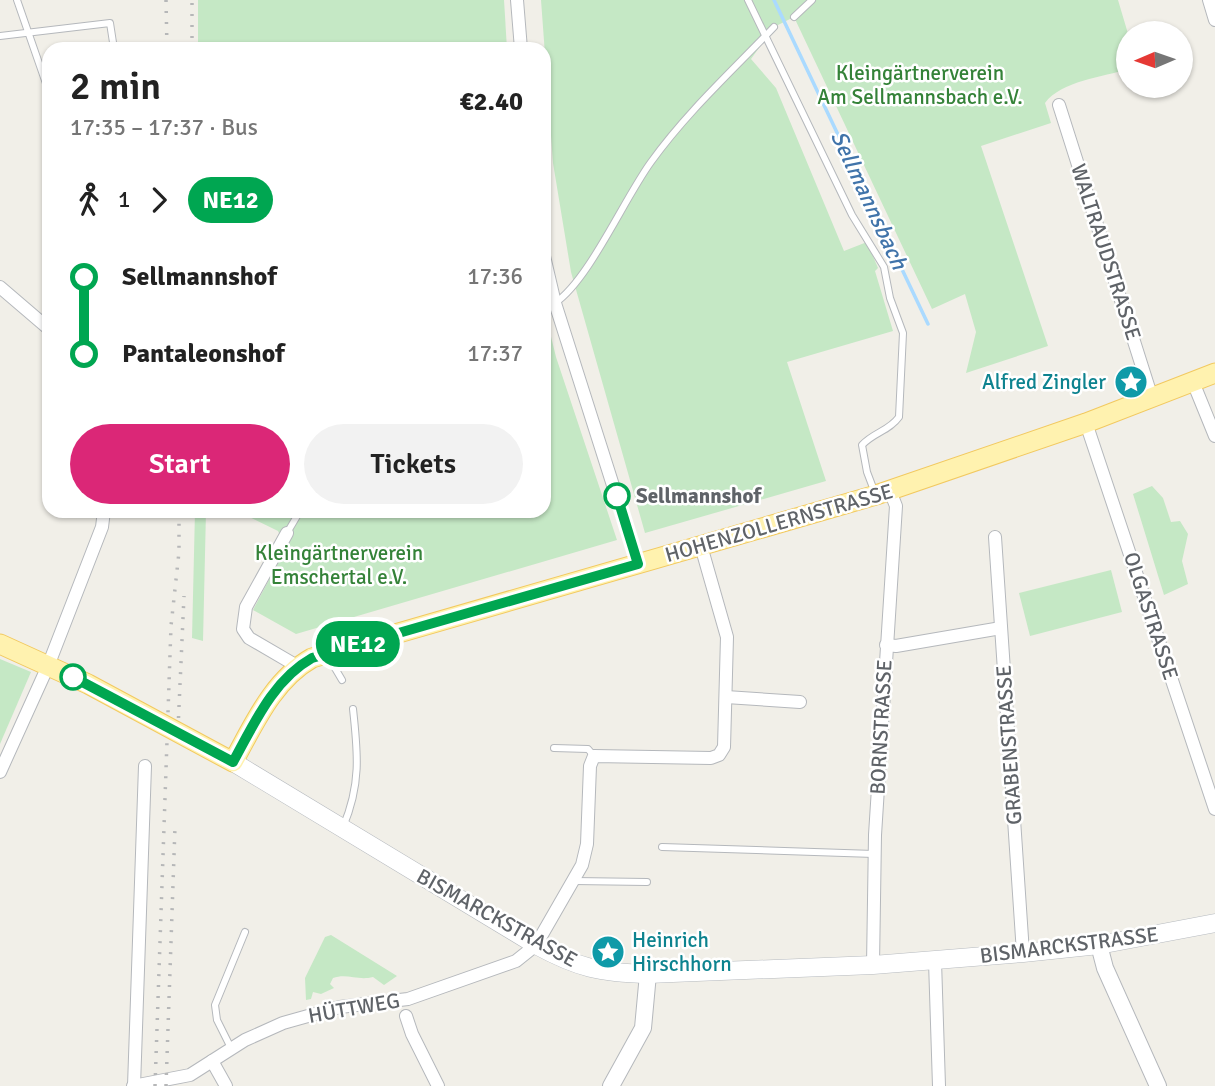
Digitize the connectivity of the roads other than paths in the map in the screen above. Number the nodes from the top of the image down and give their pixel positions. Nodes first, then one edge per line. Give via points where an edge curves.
1 (18, 0) edge
2 (517, 0) edge
3 (748, 0) edge
4 (812, 0) edge
5 (1209, 0) edge
6 (794, 17) dead end
7 (1215, 20) edge
8 (774, 27) dead end
9 (26, 33) junction
10 (0, 36) edge
11 (765, 37) junction
12 (113, 42) edge
13 (520, 42) edge
14 (42, 74) edge
15 (1059, 105) dead end
16 (551, 286) edge
17 (0, 288) edge
18 (555, 303) junction
19 (42, 323) edge
20 (1215, 373) edge
21 (1193, 382) junction
22 (1152, 398) junction
23 (1086, 423) junction
24 (1215, 436) edge
25 (883, 493) junction
26 (103, 518) edge
27 (296, 518) edge
28 (287, 533) joint
29 (995, 537) dead end
30 (701, 546) junction
31 (638, 564) junction
32 (1001, 628) junction
33 (0, 644) edge
34 (886, 645) junction
35 (327, 653) junction
36 (48, 666) junction
37 (297, 666) junction
38 (342, 680) dead end
39 (726, 697) junction
40 (800, 702) dead end
41 (354, 709) dead end
42 (554, 748) dead end
43 (594, 756) junction
44 (233, 762) junction
45 (145, 766) dead end
46 (0, 772) edge
47 (1215, 809) edge
48 (342, 828) junction
49 (662, 847) dead end
50 (874, 855) junction
51 (574, 881) junction
52 (647, 882) dead end
53 (1215, 923) edge
54 (245, 932) dead end
55 (536, 945) junction
56 (1100, 945) junction
57 (1023, 953) junction
58 (935, 961) junction
59 (873, 965) junction
60 (648, 974) junction
61 (406, 1016) dead end
62 (232, 1048) junction
63 (212, 1061) junction
64 (134, 1086) edge
65 (226, 1086) edge
66 (438, 1086) edge
67 (611, 1086) edge
68 (939, 1086) edge
69 (1158, 1086) edge

1 - 9 lane
2 - 13 street
3 - 11 lane
4 - 6 lane
5 - 7 street
8 - 11 lane
9 - 10 lane
9 - 12 lane via 110,23
9 - 14 lane
11 - 18 lane via 671,135 617,213 571,292
11 - 25 lane via 852,215 884,267 902,333 899,416 891,427 862,444 867,472
15 - 22 street, WALTRAUDSTRASSE
16 - 18 street
17 - 19 street
18 - 31 street
20 - 21 main road, HOHENZOLLERNSTRASSE
21 - 22 main road, HOHENZOLLERNSTRASSE
21 - 24 street
22 - 23 main road, HOHENZOLLERNSTRASSE
23 - 25 main road, HOHENZOLLERNSTRASSE
23 - 47 street, OLGASTRASSE
25 - 30 main road, HOHENZOLLERNSTRASSE
25 - 34 street, BORNSTRASSE via 896,506
26 - 36 street
27 - 28 lane
28 - 37 street via 246,607 243,629 249,638
29 - 32 street, GRABENSTRASSE
30 - 31 main road, HOHENZOLLERNSTRASSE
30 - 39 street via 727,637
31 - 35 main road, HOHENZOLLERNSTRASSE
32 - 34 street
32 - 57 street, GRABENSTRASSE
33 - 36 main road, BISMARCKSTRASSE
34 - 50 street, BORNSTRASSE
35 - 37 main road, HOHENZOLLERNSTRASSE
35 - 38 lane
36 - 44 main road, BISMARCKSTRASSE
36 - 46 street
37 - 44 main road, HOHENZOLLERNSTRASSE via 278,686
39 - 40 street
39 - 43 street via 724,747 719,755
41 - 48 lane via 358,771 355,799
42 - 43 lane via 588,749
43 - 51 street via 587,844
44 - 48 main road, BISMARCKSTRASSE
45 - 64 street
48 - 55 main road, BISMARCKSTRASSE
49 - 50 lane
50 - 59 street, BORNSTRASSE
51 - 52 lane
51 - 55 street
53 - 56 main road, BISMARCKSTRASSE
54 - 62 lane via 214,1010
55 - 60 main road, BISMARCKSTRASSE via 571,964
55 - 62 street, HÜTTWEG via 516,961 408,999 311,1014
56 - 57 main road, BISMARCKSTRASSE
56 - 69 street via 1105,968
57 - 58 main road, BISMARCKSTRASSE
58 - 59 main road, BISMARCKSTRASSE
58 - 68 street
59 - 60 main road, BISMARCKSTRASSE
60 - 67 street via 643,1028
61 - 66 street
62 - 63 street, HÜTTWEG
63 - 64 street, HÜTTWEG via 190,1075
63 - 65 street

